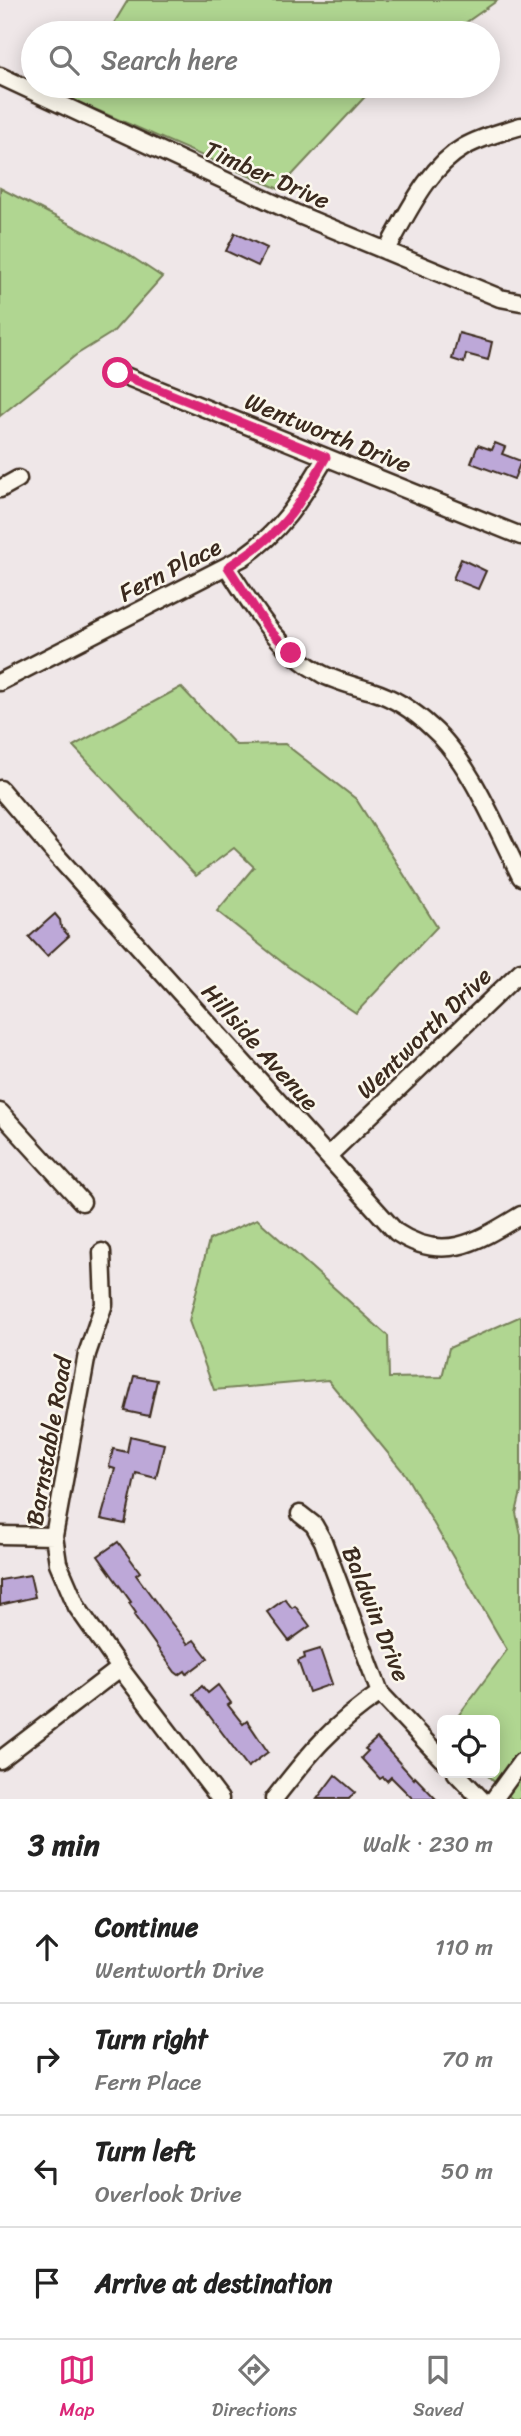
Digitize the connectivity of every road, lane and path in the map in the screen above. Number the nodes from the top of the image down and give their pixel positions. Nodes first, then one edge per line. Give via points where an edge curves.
1 (0, 76) edge
2 (21, 86) edge
3 (47, 98) edge
4 (521, 126) edge
5 (386, 251) junction
6 (521, 302) edge
7 (118, 373) dead end
8 (326, 457) junction
9 (18, 479) dead end
10 (0, 489) edge
11 (521, 536) edge
12 (228, 567) junction
13 (0, 682) edge
14 (0, 789) edge
15 (521, 877) edge
16 (521, 971) edge
17 (0, 1112) edge
18 (328, 1156) junction
19 (82, 1202) dead end
20 (521, 1215) edge
21 (102, 1252) dead end
22 (300, 1514) dead end
23 (0, 1535) edge
24 (54, 1535) junction
25 (120, 1668) junction
26 (380, 1693) junction
27 (437, 1754) edge
28 (0, 1760) edge
29 (521, 1762) edge
30 (461, 1778) edge
31 (220, 1799) edge
32 (274, 1799) edge
33 (481, 1799) edge
34 (494, 1799) edge

1 - 2 street, Timber Drive
3 - 5 street, Timber Drive
4 - 5 street via 465,146 440,167
5 - 6 street, Timber Drive via 500,298
7 - 8 street, Wentworth Drive
8 - 11 street, Wentworth Drive
8 - 12 street, Fern Place via 276,530
9 - 10 street
12 - 13 street, Fern Place
12 - 15 street via 267,627 291,653 337,681 397,702 433,729 457,756
14 - 18 street, Hillside Avenue
16 - 18 street, Wentworth Drive
17 - 19 street
18 - 20 street, Hillside Avenue via 387,1224 418,1244 459,1247
21 - 24 street, Barnstable Road via 104,1304 87,1354
22 - 26 street, Baldwin Drive via 314,1525 323,1541
23 - 24 street
24 - 25 street, Barnstable Road via 67,1588
25 - 28 street
25 - 31 street, Barnstable Road
26 - 27 street, Baldwin Drive
26 - 32 street via 327,1734
29 - 34 street
30 - 33 street

